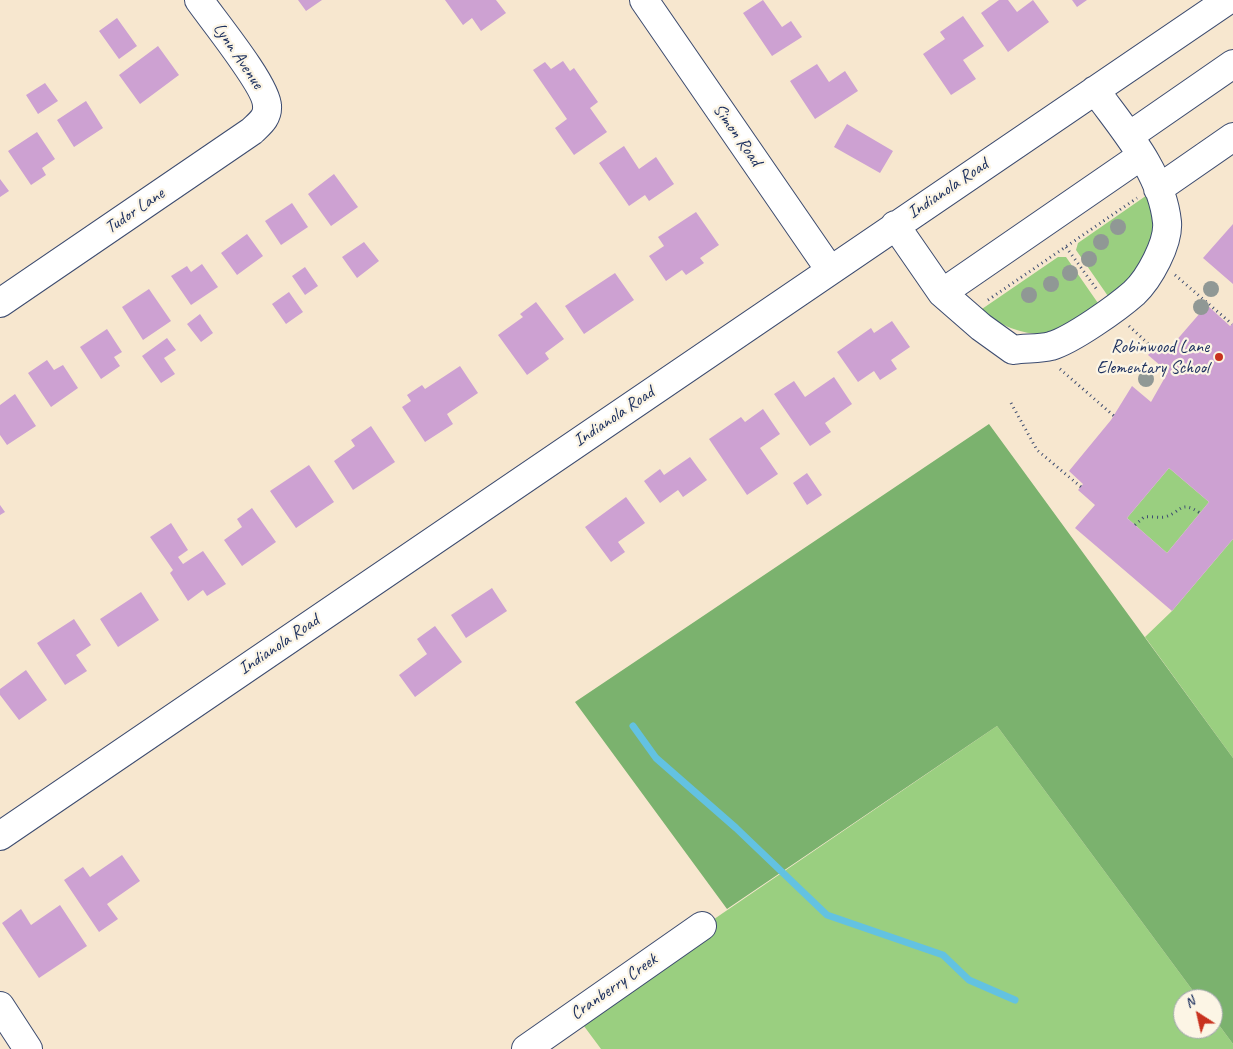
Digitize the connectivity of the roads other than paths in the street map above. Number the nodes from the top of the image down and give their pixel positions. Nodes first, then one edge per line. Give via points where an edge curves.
1 (199, 0) edge
2 (644, 0) edge
3 (1228, 0) edge
4 (1233, 64) edge
5 (1095, 90) junction
6 (266, 116) joint
7 (1233, 137) edge
8 (1135, 146) junction
9 (1157, 187) junction
10 (895, 225) junction
11 (830, 270) junction
12 (942, 293) junction
13 (0, 303) edge
14 (0, 836) edge
15 (702, 926) dead end
16 (0, 1006) edge
17 (28, 1049) edge
18 (526, 1049) edge

1 - 6 street, Lynn Avenue via 261,88 268,105
2 - 11 street, Simon Road
3 - 5 street, Indianola Road
4 - 8 street
5 - 8 street
5 - 10 street, Indianola Road
6 - 13 street, Tudor Lane via 252,131
7 - 9 street
8 - 9 street
8 - 12 street
9 - 12 street via 1167,223 1159,257 1135,292 1077,333 1051,346 1013,350
10 - 11 street, Indianola Road
10 - 12 street
11 - 14 street, Indianola Road
15 - 18 street, Cranberry Creek
16 - 17 street

